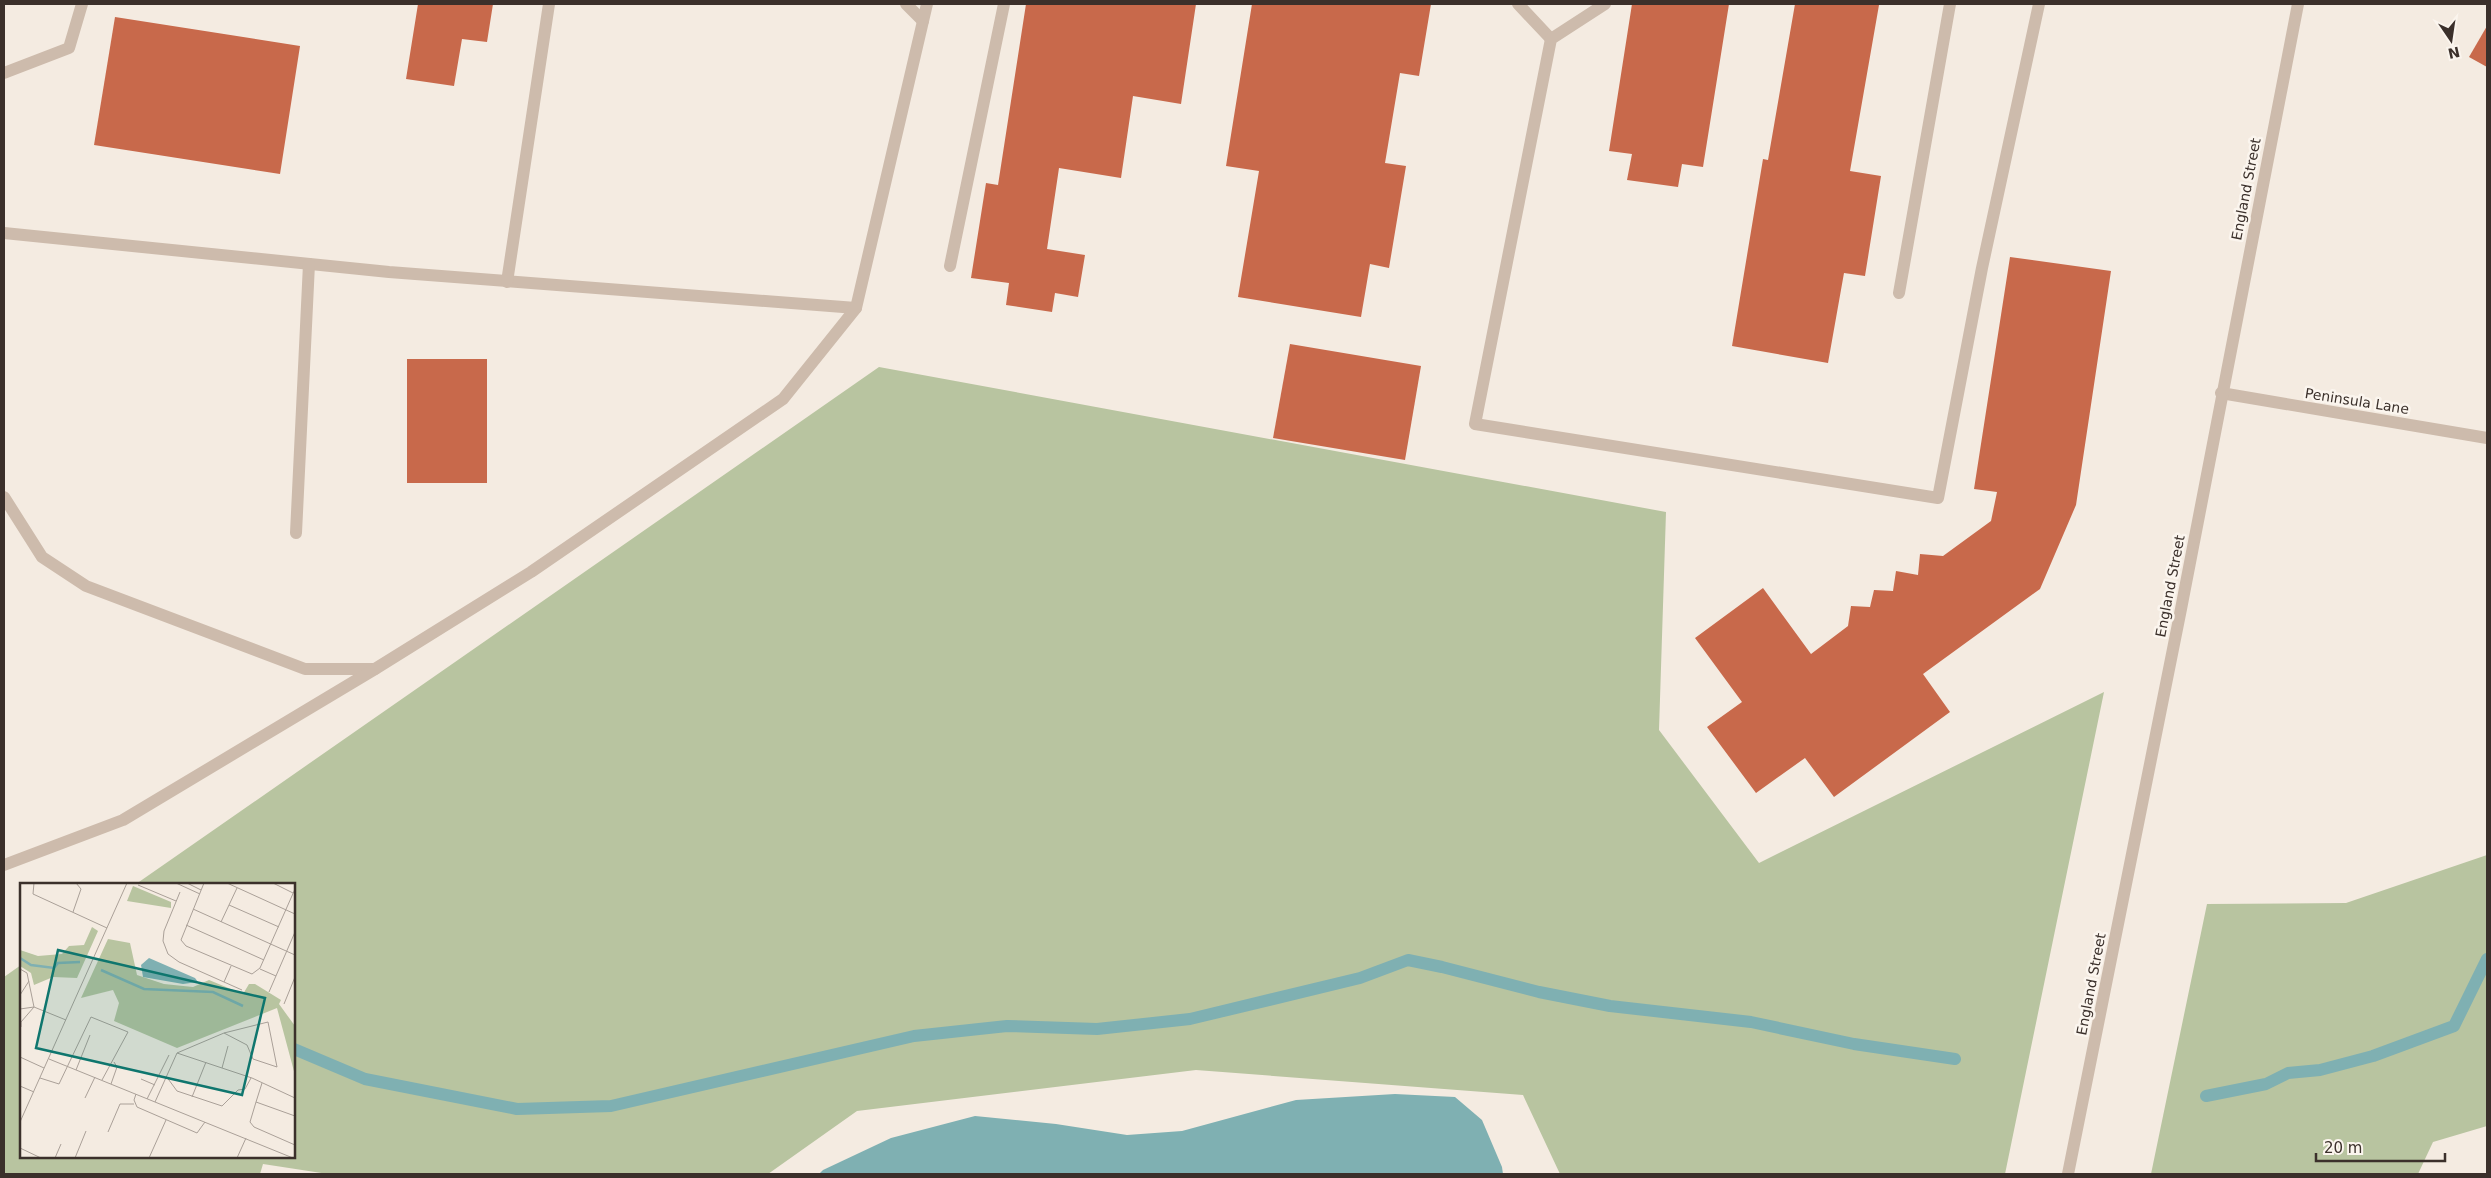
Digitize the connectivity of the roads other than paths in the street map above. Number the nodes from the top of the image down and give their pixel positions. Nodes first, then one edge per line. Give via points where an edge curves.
1 (82, 4) edge
2 (549, 4) edge
3 (906, 4) edge
4 (927, 4) edge
5 (1004, 4) edge
6 (1518, 4) edge
7 (1605, 4) edge
8 (1950, 4) edge
9 (2039, 4) edge
10 (2298, 4) edge
11 (923, 21) junction
12 (1552, 39) junction
13 (4, 73) edge
14 (4, 233) edge
15 (309, 264) junction
16 (950, 266) dead end
17 (507, 282) junction
18 (1900, 293) dead end
19 (856, 308) junction
20 (2222, 393) junction
21 (2487, 438) edge
22 (4, 497) edge
23 (296, 534) dead end
24 (375, 670) junction
25 (4, 865) edge
26 (2068, 1174) edge

1 - 13 street via 69,48
2 - 17 street
3 - 11 street
4 - 11 street
5 - 16 street
6 - 12 street
7 - 12 street
8 - 18 street
9 - 12 street via 1982,268 1938,498 1475,424
10 - 20 street, England Street
11 - 19 street
14 - 15 street
15 - 17 street
15 - 23 street
17 - 19 street
19 - 24 street via 783,399 531,572
20 - 21 street, Peninsula Lane
20 - 26 street, England Street
22 - 24 street via 42,557 86,586 305,669
24 - 25 street via 123,820

